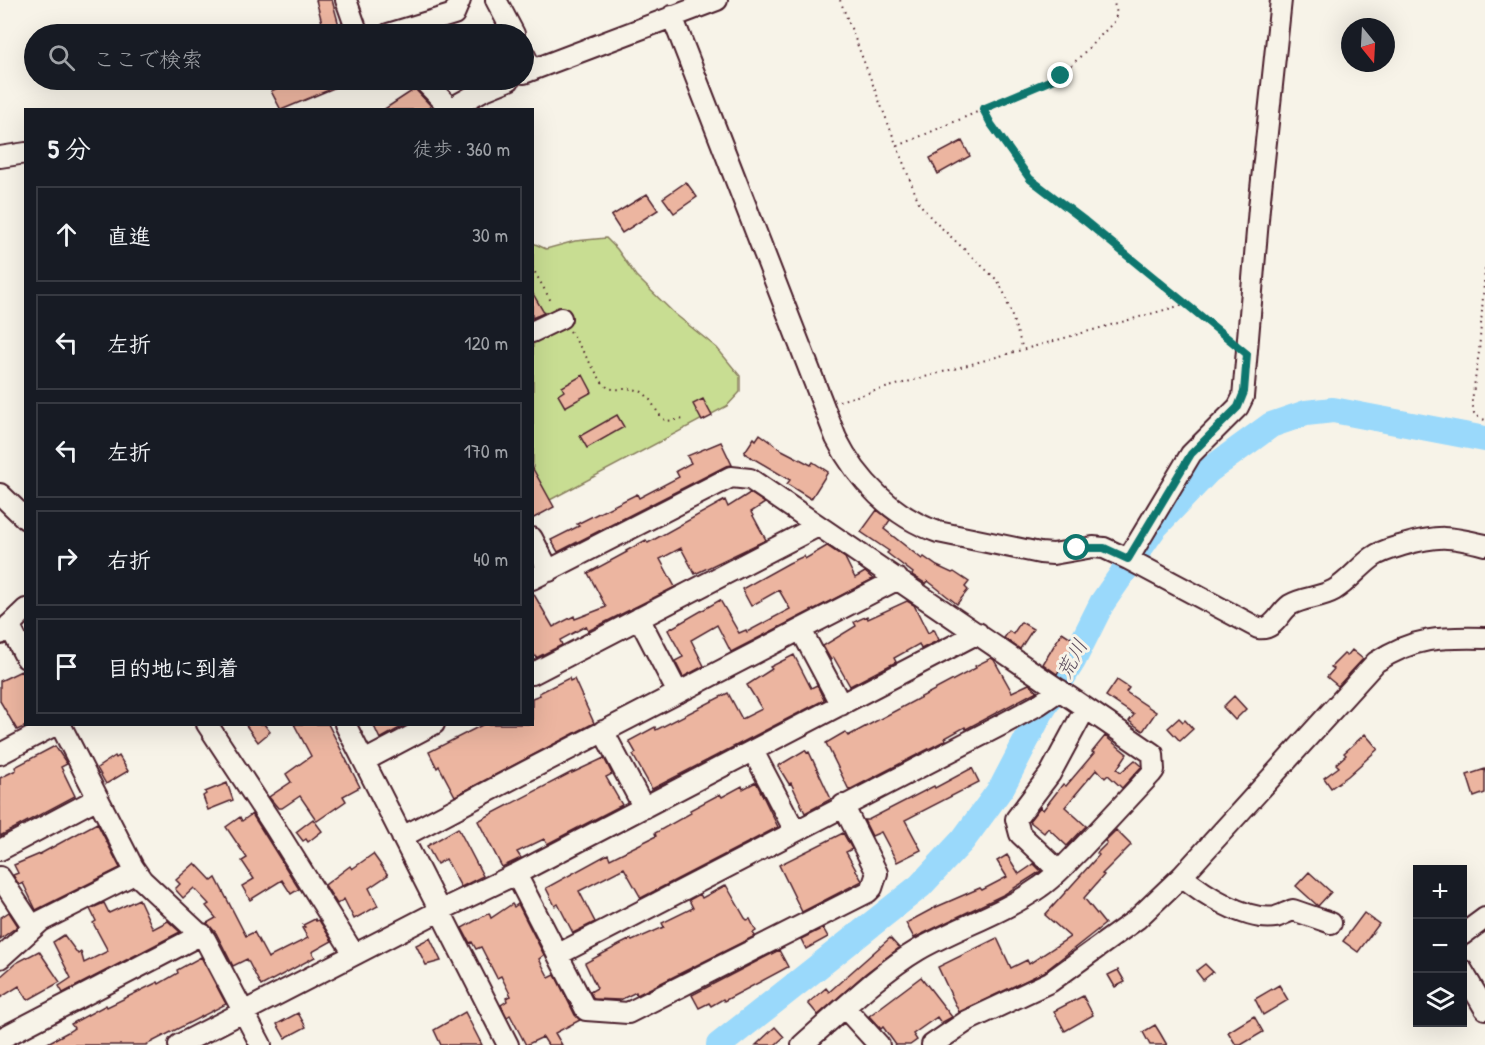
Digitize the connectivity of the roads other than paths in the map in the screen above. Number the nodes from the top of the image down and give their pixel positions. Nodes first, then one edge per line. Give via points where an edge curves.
1 (346, 0) edge
2 (460, 0) edge
3 (496, 0) edge
4 (717, 0) edge
5 (1281, 0) edge
6 (672, 16) junction
7 (354, 24) edge
8 (420, 24) edge
9 (509, 24) edge
10 (534, 63) edge
11 (432, 90) edge
12 (488, 90) edge
13 (448, 108) edge
14 (451, 108) edge
15 (24, 153) edge
16 (0, 156) edge
17 (561, 318) road end
18 (534, 331) edge
19 (0, 494) edge
20 (24, 517) edge
21 (818, 526) junction
22 (1485, 544) edge
23 (534, 546) edge
24 (1128, 559) junction
25 (541, 575) edge
26 (898, 579) junction
27 (24, 611) edge
28 (639, 618) junction
29 (4, 630) edge
30 (801, 630) junction
31 (978, 633) junction
32 (1485, 638) edge
33 (24, 655) edge
34 (534, 673) edge
35 (1060, 690) junction
36 (678, 693) junction
37 (841, 705) junction
38 (1085, 709) junction
39 (54, 726) edge
40 (59, 726) edge
41 (208, 726) edge
42 (346, 726) edge
43 (430, 726) edge
44 (603, 731) junction
45 (753, 751) junction
46 (0, 754) edge
47 (364, 761) junction
48 (98, 798) junction
49 (843, 806) junction
50 (644, 808) junction
51 (795, 831) junction
52 (402, 837) junction
53 (0, 850) edge
54 (1059, 871) junction
55 (136, 873) junction
56 (516, 874) junction
57 (1182, 876) junction
58 (0, 877) edge
59 (441, 910) junction
60 (1485, 918) edge
61 (1331, 923) dead end
62 (33, 927) junction
63 (1467, 931) edge
64 (202, 934) junction
65 (2, 954) edge
66 (354, 954) junction
67 (559, 954) junction
68 (1464, 973) edge
69 (845, 1008) junction
70 (1485, 1009) edge
71 (244, 1012) junction
72 (4, 1040) edge
73 (179, 1045) edge
74 (261, 1045) edge
75 (508, 1045) edge
76 (802, 1045) edge
77 (879, 1045) edge
78 (932, 1045) edge

1 - 7 street
2 - 8 street via 453,14
3 - 9 street
4 - 6 street
5 - 24 street via 1244,392 1238,407 1191,454
6 - 10 street
6 - 24 street via 836,438 855,471 894,508 925,527 1040,554 1093,547
11 - 13 street
12 - 14 street
15 - 16 street
17 - 18 street
19 - 20 street
21 - 25 street via 753,480 735,476
21 - 26 street
21 - 28 street
22 - 24 street via 1434,537 1387,550 1373,556 1336,589 1289,606 1264,629
23 - 25 street
26 - 30 street
26 - 31 street
27 - 29 street
28 - 34 street
28 - 36 street
29 - 33 street
30 - 36 street
30 - 37 street
31 - 35 street
31 - 37 street
32 - 57 street via 1415,642 1376,662
35 - 38 street
35 - 49 street via 1001,725
36 - 44 street
37 - 45 street
38 - 54 street via 1050,774 1016,819 1020,834
38 - 54 street via 1153,754 1154,770
39 - 46 street
40 - 48 street
41 - 66 street
42 - 47 street
43 - 47 street
44 - 50 street
44 - 52 street
45 - 50 street
45 - 51 street
47 - 52 street
48 - 53 street
48 - 55 street
49 - 51 street
49 - 67 street via 877,873 868,892 628,1013 586,1010
50 - 56 street
51 - 67 street
52 - 59 street
54 - 69 street via 1008,906 916,951
55 - 62 street
55 - 64 street
56 - 59 street
56 - 67 street
57 - 61 street via 1236,910 1254,916 1277,916 1293,909
57 - 78 street via 1137,919 1050,982 967,1021
58 - 62 street
59 - 66 street
59 - 75 street
60 - 63 street
62 - 65 street
64 - 71 street
64 - 72 street
66 - 71 street
68 - 70 street
69 - 76 street
69 - 77 street
71 - 73 street
71 - 74 street

